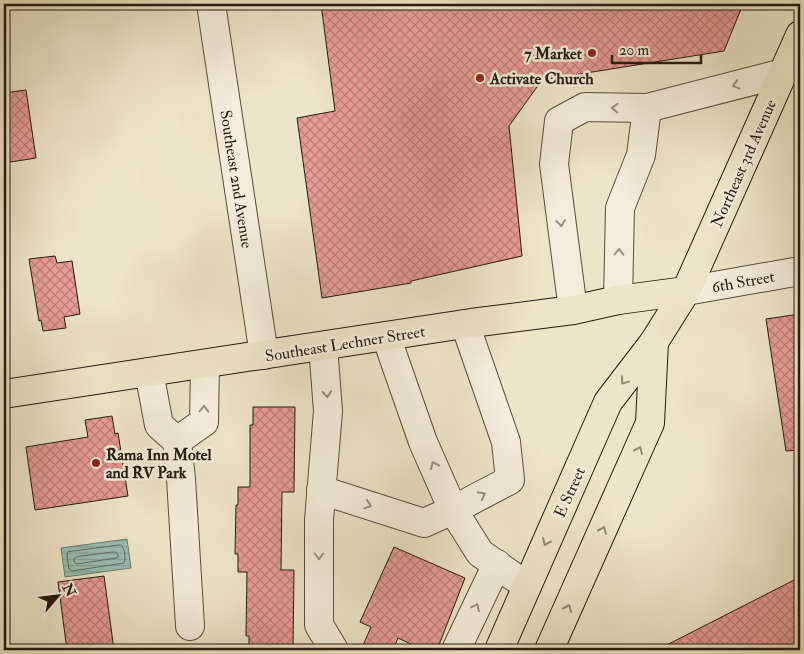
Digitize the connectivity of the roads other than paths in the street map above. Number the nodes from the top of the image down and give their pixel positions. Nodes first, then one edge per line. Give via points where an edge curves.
1 (211, 4) edge
2 (800, 38) edge
3 (783, 73) junction
4 (647, 108) junction
5 (800, 271) edge
6 (686, 291) junction
7 (618, 300) junction
8 (573, 310) junction
9 (465, 324) junction
10 (386, 336) junction
11 (654, 342) junction
12 (323, 346) junction
13 (264, 355) junction
14 (205, 364) junction
15 (149, 372) junction
16 (4, 394) edge
17 (177, 441) junction
18 (321, 490) junction
19 (453, 510) junction
20 (497, 564) junction
21 (527, 586) junction
22 (190, 626) dead end
23 (334, 650) edge
24 (456, 650) edge
25 (499, 650) edge
26 (549, 650) edge

1 - 13 street, Southeast 2nd Avenue
2 - 3 main road, Northeast 3rd Avenue
3 -> 4 street
3 - 6 main road, Northeast 3rd Avenue
7 -> 4 street via 620,208 641,155
4 -> 8 street via 585,107 559,120 554,164
5 - 6 street, 6th Street
6 - 7 main road, Southeast Lechner Street
6 - 11 main road, E Street
7 - 8 main road, Southeast Lechner Street
8 - 9 main road, Southeast Lechner Street
9 - 10 main road, Southeast Lechner Street
19 -> 9 street via 510,480 506,442
10 - 12 main road, Southeast Lechner Street
19 -> 10 street via 423,442
11 -> 21 main road, E Street via 608,402
26 -> 11 main road, E Street via 650,423
12 - 13 main road, Southeast Lechner Street
12 -> 18 street via 328,411
13 - 14 main road, Southeast Lechner Street
14 - 15 main road, Southeast Lechner Street
17 -> 14 street via 204,422
15 - 16 main road, Southeast Lechner Street
15 - 17 street via 159,425
17 - 22 street
18 -> 19 street via 424,523
18 -> 23 street via 319,625
19 - 20 street via 480,553
20 - 21 street
24 -> 20 street
21 - 25 main road, E Street

